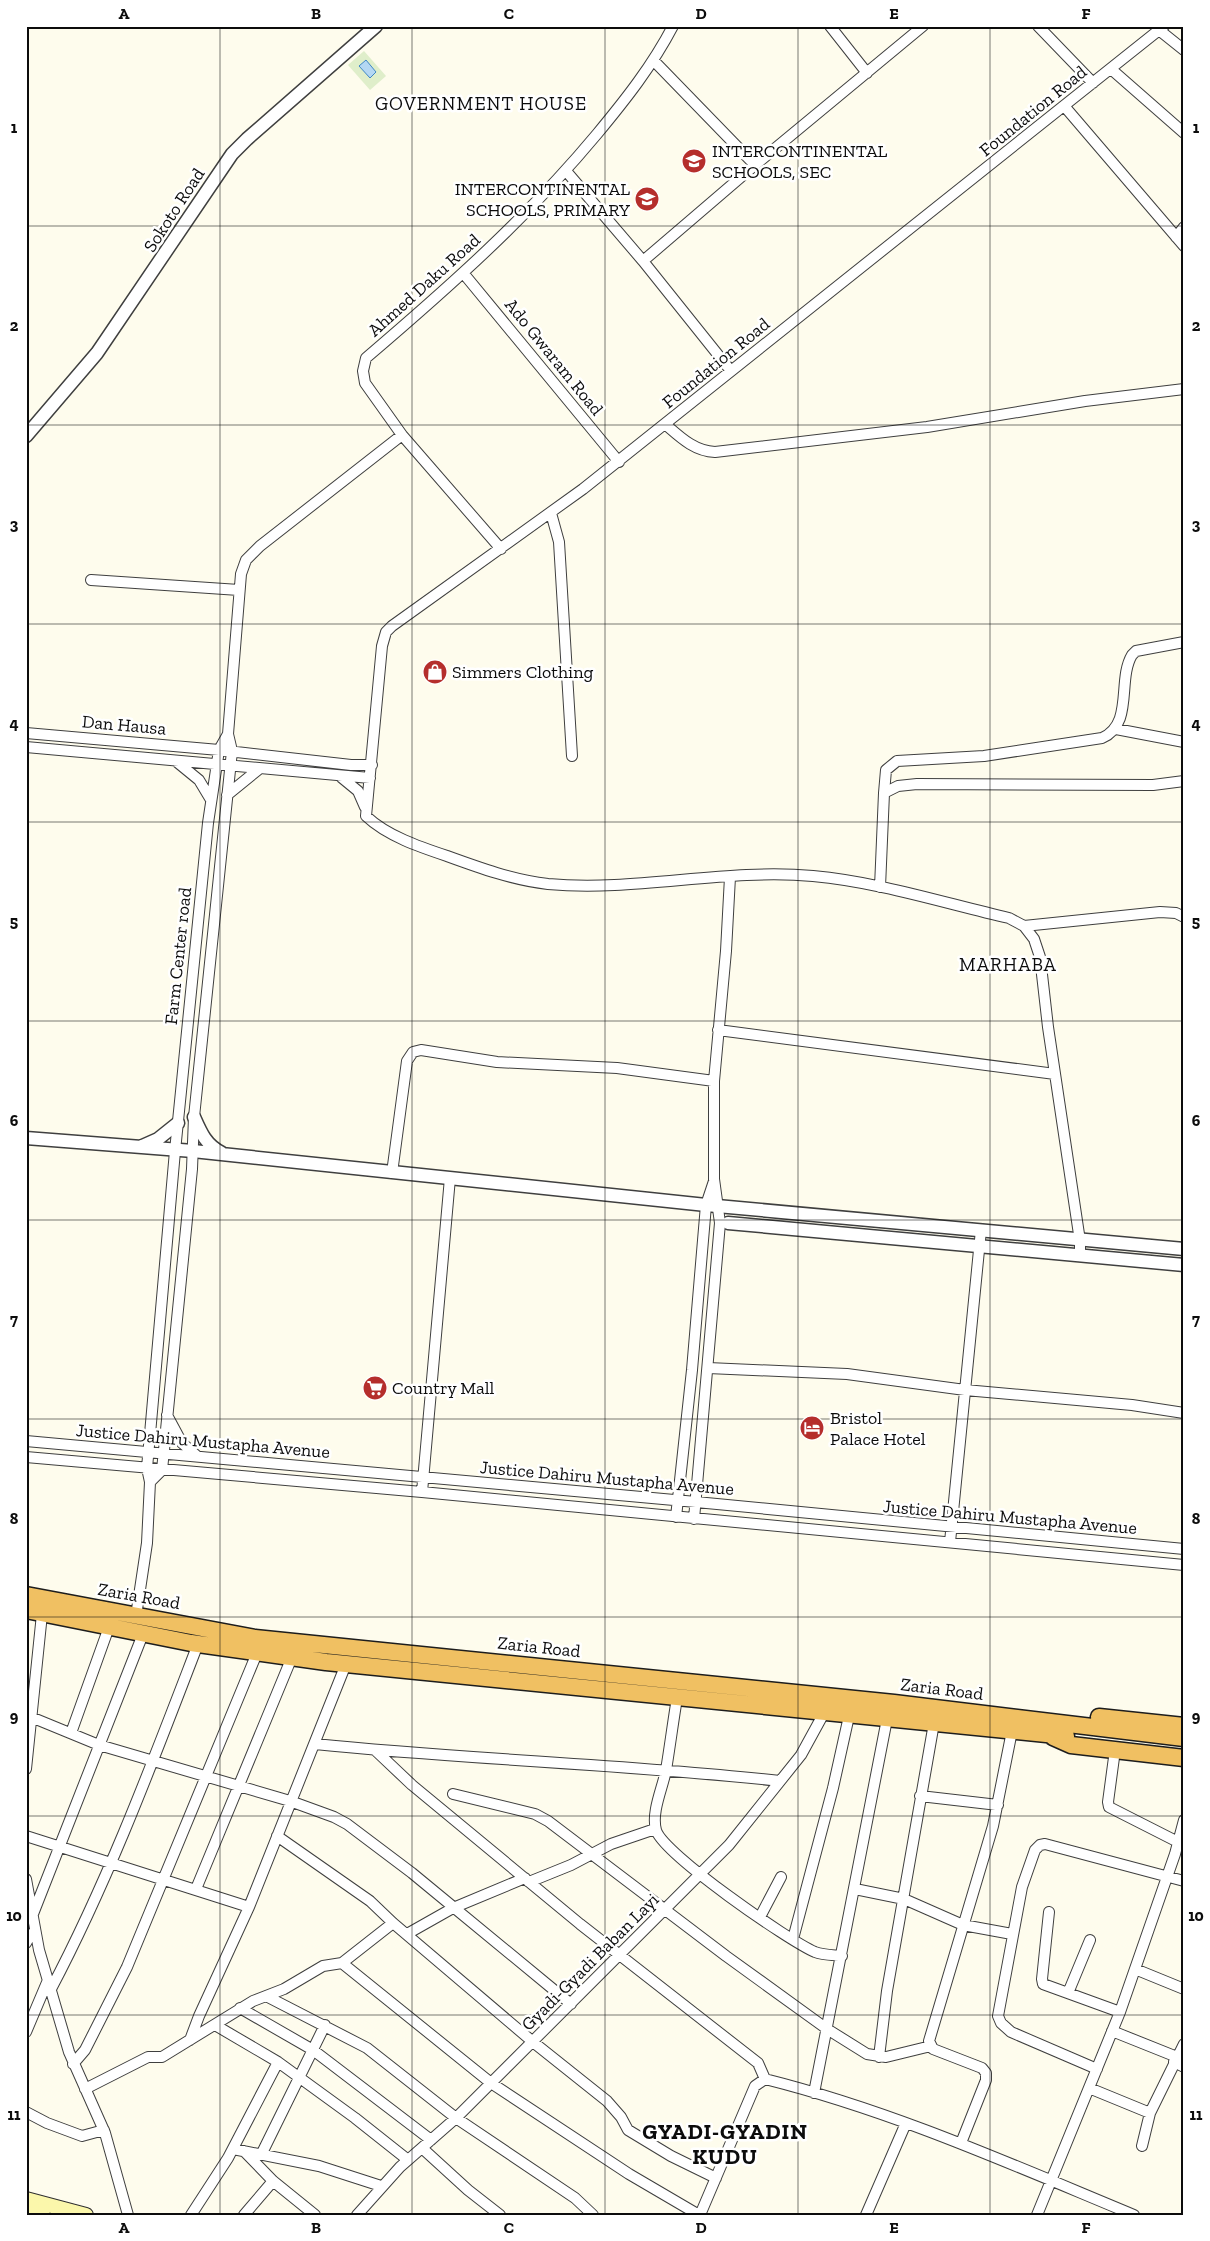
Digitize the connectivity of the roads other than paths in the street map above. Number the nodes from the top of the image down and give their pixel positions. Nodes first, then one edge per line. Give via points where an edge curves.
1 (376, 26) edge
2 (673, 26) edge
3 (830, 26) edge
4 (923, 26) edge
5 (1038, 26) edge
6 (1162, 28) edge
7 (1184, 50) edge
8 (654, 61) junction
9 (1111, 69) junction
10 (867, 73) junction
11 (1093, 84) junction
12 (1065, 107) junction
13 (1184, 133) edge
14 (755, 164) junction
15 (566, 172) junction
16 (1184, 226) edge
17 (1176, 237) junction
18 (1184, 246) edge
19 (643, 261) junction
20 (464, 274) junction
21 (730, 371) junction
22 (1184, 389) edge
23 (665, 424) junction
24 (402, 434) junction
25 (26, 436) edge
26 (619, 462) junction
27 (551, 513) junction
28 (501, 549) junction
29 (91, 580) dead end
30 (239, 590) junction
31 (1184, 642) edge
32 (1116, 729) junction
33 (26, 733) edge
34 (228, 734) junction
35 (1184, 742) edge
36 (26, 747) edge
37 (219, 750) junction
38 (232, 751) junction
39 (572, 756) dead end
40 (177, 761) junction
41 (217, 765) junction
42 (372, 765) junction
43 (231, 766) junction
44 (259, 769) junction
45 (341, 777) junction
46 (370, 778) junction
47 (1184, 781) edge
48 (884, 793) junction
49 (227, 795) junction
50 (211, 800) junction
51 (366, 807) junction
52 (730, 877) junction
53 (880, 887) junction
54 (1184, 917) edge
55 (1024, 926) junction
56 (718, 1030) junction
57 (1055, 1074) junction
58 (714, 1080) junction
59 (194, 1118) junction
60 (178, 1123) junction
61 (26, 1138) edge
62 (137, 1148) junction
63 (175, 1151) junction
64 (193, 1151) junction
65 (228, 1157) junction
66 (392, 1173) junction
67 (450, 1178) junction
68 (713, 1206) junction
69 (728, 1223) dead end
70 (981, 1230) junction
71 (1080, 1241) junction
72 (979, 1246) junction
73 (1184, 1249) edge
74 (1080, 1256) junction
75 (1184, 1265) edge
76 (708, 1368) junction
77 (965, 1390) junction
78 (1184, 1413) edge
79 (166, 1415) junction
80 (26, 1441) edge
81 (149, 1453) junction
82 (163, 1453) junction
83 (197, 1456) junction
84 (26, 1457) edge
85 (147, 1468) junction
86 (162, 1470) junction
87 (425, 1478) junction
88 (150, 1482) junction
89 (422, 1492) junction
90 (678, 1500) junction
91 (696, 1502) junction
92 (676, 1517) junction
93 (694, 1519) junction
94 (952, 1528) junction
95 (950, 1542) junction
96 (1184, 1549) edge
97 (1184, 1565) edge
98 (26, 1595) edge
99 (34, 1612) edge
100 (136, 1616) junction
101 (109, 1627) junction
102 (143, 1634) junction
103 (198, 1644) junction
104 (257, 1653) junction
105 (292, 1657) junction
106 (346, 1664) junction
107 (677, 1698) junction
108 (824, 1713) junction
109 (29, 1716) edge
110 (850, 1716) junction
111 (887, 1719) junction
112 (934, 1723) junction
113 (1184, 1726) edge
114 (1048, 1729) junction
115 (1012, 1730) junction
116 (1071, 1730) junction
117 (71, 1733) junction
118 (1184, 1738) edge
119 (315, 1744) junction
120 (99, 1745) junction
121 (1184, 1748) edge
122 (375, 1750) junction
123 (1115, 1750) junction
124 (1184, 1758) edge
125 (154, 1760) junction
126 (26, 1770) edge
127 (666, 1770) junction
128 (205, 1776) junction
129 (780, 1781) junction
130 (240, 1786) junction
131 (453, 1794) dead end
132 (920, 1796) junction
133 (290, 1800) junction
134 (998, 1805) junction
135 (1184, 1820) edge
136 (656, 1829) junction
137 (26, 1836) edge
138 (277, 1836) junction
139 (1178, 1842) junction
140 (60, 1847) junction
141 (593, 1854) junction
142 (111, 1862) junction
143 (700, 1874) junction
144 (1167, 1875) junction
145 (781, 1877) dead end
146 (26, 1879) edge
147 (164, 1880) junction
148 (527, 1880) junction
149 (1184, 1881) edge
150 (196, 1889) junction
151 (855, 1889) junction
152 (904, 1899) junction
153 (249, 1907) junction
154 (453, 1908) junction
155 (665, 1911) junction
156 (1049, 1912) dead end
157 (34, 1914) junction
158 (760, 1917) junction
159 (393, 1923) junction
160 (963, 1925) junction
161 (407, 1934) junction
162 (1012, 1934) junction
163 (30, 1936) edge
164 (793, 1939) junction
165 (1090, 1940) dead end
166 (620, 1956) junction
167 (842, 1956) junction
168 (342, 1963) junction
169 (1135, 1969) junction
170 (49, 1984) junction
171 (1184, 1989) edge
172 (1068, 1993) junction
173 (266, 1996) junction
174 (571, 2004) junction
175 (240, 2008) junction
176 (1120, 2012) junction
177 (325, 2025) junction
178 (215, 2026) junction
179 (827, 2029) junction
180 (1112, 2030) junction
181 (26, 2032) edge
182 (190, 2040) junction
183 (533, 2042) junction
184 (1184, 2044) edge
185 (931, 2046) junction
186 (313, 2050) junction
187 (879, 2057) junction
188 (278, 2062) junction
189 (1178, 2062) edge
190 (73, 2064) junction
191 (1097, 2069) junction
192 (299, 2077) junction
193 (765, 2079) junction
194 (491, 2083) junction
195 (1089, 2088) junction
196 (85, 2089) junction
197 (814, 2093) junction
198 (26, 2112) edge
199 (1150, 2113) junction
200 (456, 2118) junction
201 (906, 2123) junction
202 (104, 2130) junction
203 (431, 2140) junction
204 (961, 2142) junction
205 (1142, 2146) dead end
206 (422, 2148) junction
207 (233, 2149) junction
208 (244, 2151) junction
209 (261, 2155) junction
210 (408, 2160) junction
211 (716, 2178) junction
212 (273, 2181) junction
213 (1052, 2181) junction
214 (381, 2186) junction
215 (26, 2199) edge
216 (26, 2209) edge
217 (43, 2215) edge
218 (86, 2215) edge
219 (128, 2215) edge
220 (191, 2215) edge
221 (244, 2215) edge
222 (315, 2215) edge
223 (357, 2215) edge
224 (500, 2215) edge
225 (593, 2215) edge
226 (699, 2215) edge
227 (866, 2215) edge
228 (1037, 2215) edge
229 (1134, 2215) edge

1 - 25 street, Sokoto Road via 232,154 98,353
2 - 8 street, Ahmed Daku Road
3 - 10 street
4 - 10 street
5 - 11 street
6 - 7 street
6 - 9 street, Foundation Road
8 - 14 street
8 - 15 street, Ahmed Daku Road
9 - 11 street, Foundation Road
9 - 13 street
10 - 14 street
11 - 12 street, Foundation Road
12 - 17 street
12 - 21 street, Foundation Road
14 - 19 street
15 - 19 street
15 - 20 street, Ahmed Daku Road
16 - 17 street
17 - 18 street
19 - 21 street
20 - 24 street, Ahmed Daku Road via 366,358 365,383
20 - 26 street, Ado Gwaram Road
21 - 23 street, Foundation Road
22 - 23 street via 1085,400 927,427 715,452 704,451 685,441
23 - 26 street, Foundation Road
24 - 28 street, Ahmed Daku Road
24 - 30 street via 260,546 246,560
26 - 27 street, Foundation Road
27 - 28 street, Foundation Road
27 - 39 street via 559,542
28 - 42 street, Foundation Road via 386,632 382,646
29 - 30 street
30 - 34 street
31 - 32 street via 1132,655
32 - 35 street
32 - 48 street via 1102,738 984,756 897,762 886,770
33 - 37 street, Dan Hausa
34 - 37 street
34 - 38 street
36 - 40 street, Dan Hausa
37 - 38 street, Dan Hausa
37 - 41 street, Farm Center road
38 - 42 street, Dan Hausa
38 - 43 street
40 - 41 street, Dan Hausa
40 - 50 street via 199,780
41 - 43 street, Dan Hausa
41 - 50 street, Farm Center road
42 - 46 street, Foundation Road
43 - 44 street, Dan Hausa
43 - 49 street
44 - 45 street, Dan Hausa
44 - 49 street
45 - 46 street, Dan Hausa
45 - 51 street via 358,791
46 - 51 street, Foundation Road
47 - 48 street via 1144,785 917,784 898,786
48 - 53 street
49 - 59 street
50 - 60 street, Farm Center road
51 - 52 street via 366,816 374,824 423,848 510,878 588,885
52 - 53 street via 770,874 814,876
52 - 56 street
53 - 55 street via 1008,918
54 - 55 street via 1160,912
55 - 57 street via 1034,939 1040,957
56 - 57 street
56 - 58 street
57 - 71 street
58 - 66 street via 617,1068 497,1062 421,1050 413,1052 408,1061
58 - 68 street
59 - 64 street
59 - 65 street via 210,1147
60 - 62 street via 158,1139
60 - 63 street, Farm Center road
61 - 62 street
62 - 63 street
63 - 64 street
63 - 81 street, Farm Center road
64 - 65 street
64 - 79 street
65 - 66 street
66 - 67 street
67 - 68 street
67 - 87 street
68 - 70 street
68 - 76 street via 720,1223
68 - 90 street
69 - 72 street
70 - 71 street
70 - 72 street
71 - 73 street
71 - 74 street
72 - 74 street
72 - 77 street
74 - 75 street
76 - 77 street via 847,1374
76 - 91 street
77 - 78 street via 1132,1404
77 - 94 street
79 - 82 street
79 - 83 street via 182,1443
80 - 81 street, Justice Dahiru Mustapha Avenue
81 - 82 street, Justice Dahiru Mustapha Avenue
81 - 85 street, Farm Center road
82 - 83 street, Justice Dahiru Mustapha Avenue
82 - 86 street
83 - 87 street, Justice Dahiru Mustapha Avenue
84 - 85 street
85 - 86 street
85 - 88 street, Farm Center road
86 - 88 street
86 - 89 street
87 - 89 street
87 - 90 street, Justice Dahiru Mustapha Avenue
88 - 100 street, Farm Center road via 147,1543
89 - 92 street
90 - 91 street, Justice Dahiru Mustapha Avenue
90 - 92 street
91 - 93 street
91 - 94 street, Justice Dahiru Mustapha Avenue
92 - 93 street
93 - 95 street
94 - 95 street
94 - 96 street, Justice Dahiru Mustapha Avenue
95 - 97 street
98 - 100 highway, Zaria Road
99 - 101 highway, Zaria Road
99 - 109 street
100 - 114 highway, Zaria Road via 255,1638 894,1703
101 - 102 highway, Zaria Road
101 - 117 street
102 - 103 highway, Zaria Road
102 - 120 street
103 - 104 highway, Zaria Road
103 - 125 street
104 - 105 highway, Zaria Road
104 - 128 street
105 - 106 highway, Zaria Road
105 - 130 street
106 - 107 highway, Zaria Road
106 - 119 street
107 - 108 highway, Zaria Road
107 - 127 street
108 - 110 highway, Zaria Road
108 - 129 street, Gyadi-Gyadi Baban Layi via 801,1755
109 - 117 street
109 - 126 street
110 - 111 highway, Zaria Road
110 - 164 street
111 - 112 highway, Zaria Road
111 - 151 street
112 - 115 highway, Zaria Road
112 - 132 street
113 - 114 highway, Zaria Road via 1080,1715 1065,1716
114 - 115 highway, Zaria Road
114 - 116 highway, Zaria Road
114 - 123 highway, Zaria Road via 1072,1744
115 - 134 street
116 - 118 highway
116 - 121 highway
117 - 120 street
119 - 122 street
119 - 133 street
120 - 125 street
120 - 140 street
122 - 127 street
122 - 148 street via 412,1785
123 - 124 highway, Zaria Road
123 - 139 street via 1109,1806
125 - 128 street
125 - 142 street
127 - 129 street
127 - 136 street via 656,1814
128 - 130 street
128 - 147 street
129 - 143 street, Gyadi-Gyadi Baban Layi via 747,1824
130 - 133 street
130 - 150 street
131 - 141 street via 535,1814 554,1824
132 - 134 street
132 - 152 street
133 - 138 street
133 - 154 street via 347,1824
134 - 160 street
135 - 139 street
136 - 141 street via 611,1844
136 - 143 street via 672,1852
137 - 140 street
138 - 153 street
138 - 159 street via 346,1882
139 - 144 street
140 - 142 street
140 - 157 street
141 - 148 street
141 - 155 street
142 - 147 street
142 - 170 street via 83,1926
143 - 155 street, Gyadi-Gyadi Baban Layi
143 - 158 street
144 - 149 street
144 - 162 street via 1040,1845 1035,1850 1022,1887
144 - 169 street
145 - 158 street
146 - 157 street
147 - 150 street
147 - 190 street via 127,1967 85,2050
148 - 154 street
148 - 166 street
150 - 153 street
151 - 152 street
151 - 167 street
152 - 160 street
152 - 187 street
153 - 182 street
154 - 161 street
154 - 174 street
155 - 166 street, Gyadi-Gyadi Baban Layi
155 - 179 street
156 - 172 street via 1043,1984
157 - 163 street
158 - 164 street
159 - 161 street
159 - 168 street
160 - 162 street
160 - 185 street via 930,2033
161 - 183 street
162 - 191 street via 998,2012 1001,2023 1011,2032
163 - 170 street
164 - 167 street via 818,1952
165 - 172 street
166 - 174 street, Gyadi-Gyadi Baban Layi
166 - 193 street via 758,2063
167 - 179 street
168 - 173 street via 322,1966
168 - 194 street
169 - 171 street
169 - 176 street
170 - 181 street
170 - 190 street
172 - 176 street
173 - 175 street
173 - 177 street
174 - 183 street, Gyadi-Gyadi Baban Layi
175 - 178 street
175 - 186 street
176 - 180 street
177 - 186 street
177 - 200 street via 368,2048
178 - 182 street
178 - 188 street
179 - 187 street via 867,2054
179 - 197 street
180 - 189 street
180 - 191 street
182 - 196 street via 162,2057 148,2057
183 - 194 street, Gyadi-Gyadi Baban Layi
183 - 211 street via 607,2101 628,2130
184 - 189 street
185 - 187 street
185 - 204 street via 982,2068 986,2073
186 - 192 street
186 - 203 street
188 - 192 street
188 - 207 street
189 - 199 street
190 - 196 street
191 - 195 street
192 - 209 street
192 - 210 street
193 - 197 street
193 - 211 street via 755,2086
194 - 200 street, Gyadi-Gyadi Baban Layi
194 - 226 street via 629,2174
195 - 199 street
195 - 213 street
196 - 202 street
197 - 201 street
198 - 202 street via 82,2136
199 - 205 street
200 - 203 street, Gyadi-Gyadi Baban Layi
200 - 225 street via 574,2198
201 - 204 street
201 - 227 street
202 - 219 street
203 - 206 street, Gyadi-Gyadi Baban Layi
204 - 213 street
206 - 210 street, Gyadi-Gyadi Baban Layi
206 - 224 street
207 - 208 street
207 - 220 street
208 - 209 street
208 - 212 street
209 - 214 street via 319,2166
210 - 214 street, Gyadi-Gyadi Baban Layi
211 - 226 street
212 - 221 street
212 - 222 street
213 - 228 street
213 - 229 street
214 - 223 street, Gyadi-Gyadi Baban Layi
215 - 218 main road
216 - 217 main road

